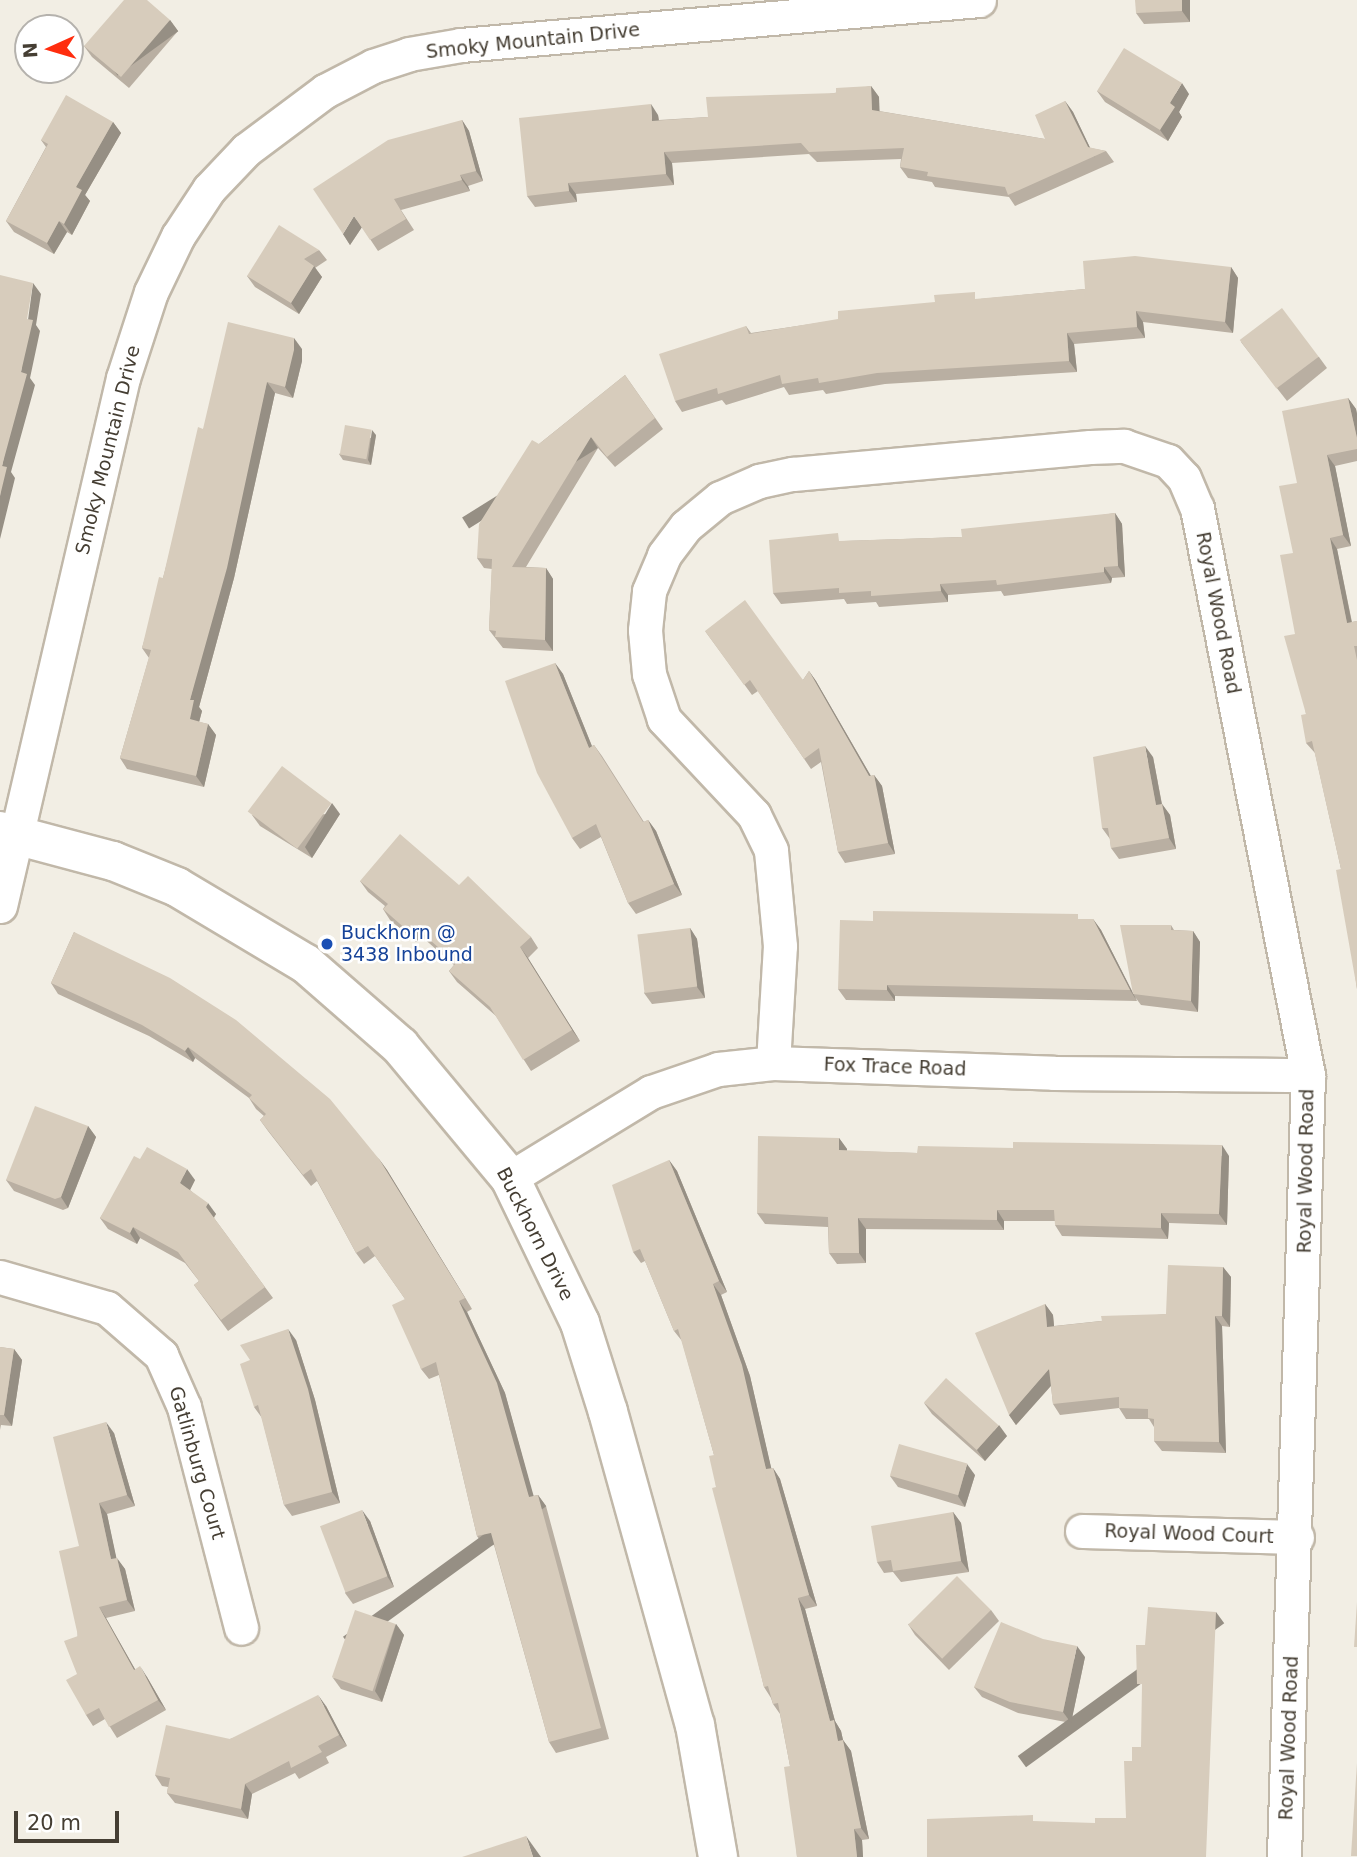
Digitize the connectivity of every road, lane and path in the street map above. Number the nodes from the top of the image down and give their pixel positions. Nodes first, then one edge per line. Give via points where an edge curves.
1 (979, 0) edge
2 (8, 833) edge
3 (0, 906) edge
4 (773, 1063) junction
5 (1308, 1075) junction
6 (510, 1178) junction
7 (0, 1277) edge
8 (1082, 1531) dead end
9 (1297, 1537) junction
10 (241, 1628) dead end
11 (718, 1857) edge
12 (1284, 1857) edge

1 - 2 street, Smoky Mountain Drive via 461,45 410,54 373,66 325,91 246,150 209,189 178,236 151,292 123,378
2 - 3 street, Smoky Mountain Drive
2 - 6 street, Buckhorn Drive via 113,861 177,887 306,964 400,1046
4 - 5 street, Fox Trace Road via 1055,1073
4 - 5 street, Royal Wood Road via 780,946 771,850 754,815 664,719 649,674 645,630 649,592 664,555 686,526 720,498 759,481 1124,446 1168,461 1184,478 1197,509
4 - 6 street, Fox Trace Road via 687,1076 650,1092
5 - 9 street, Royal Wood Road
6 - 11 street, Buckhorn Drive via 579,1322 608,1412 695,1724
7 - 10 street, Gatlinburg Court via 107,1308 161,1354 187,1418
8 - 9 street, Royal Wood Court
9 - 12 street, Royal Wood Road

